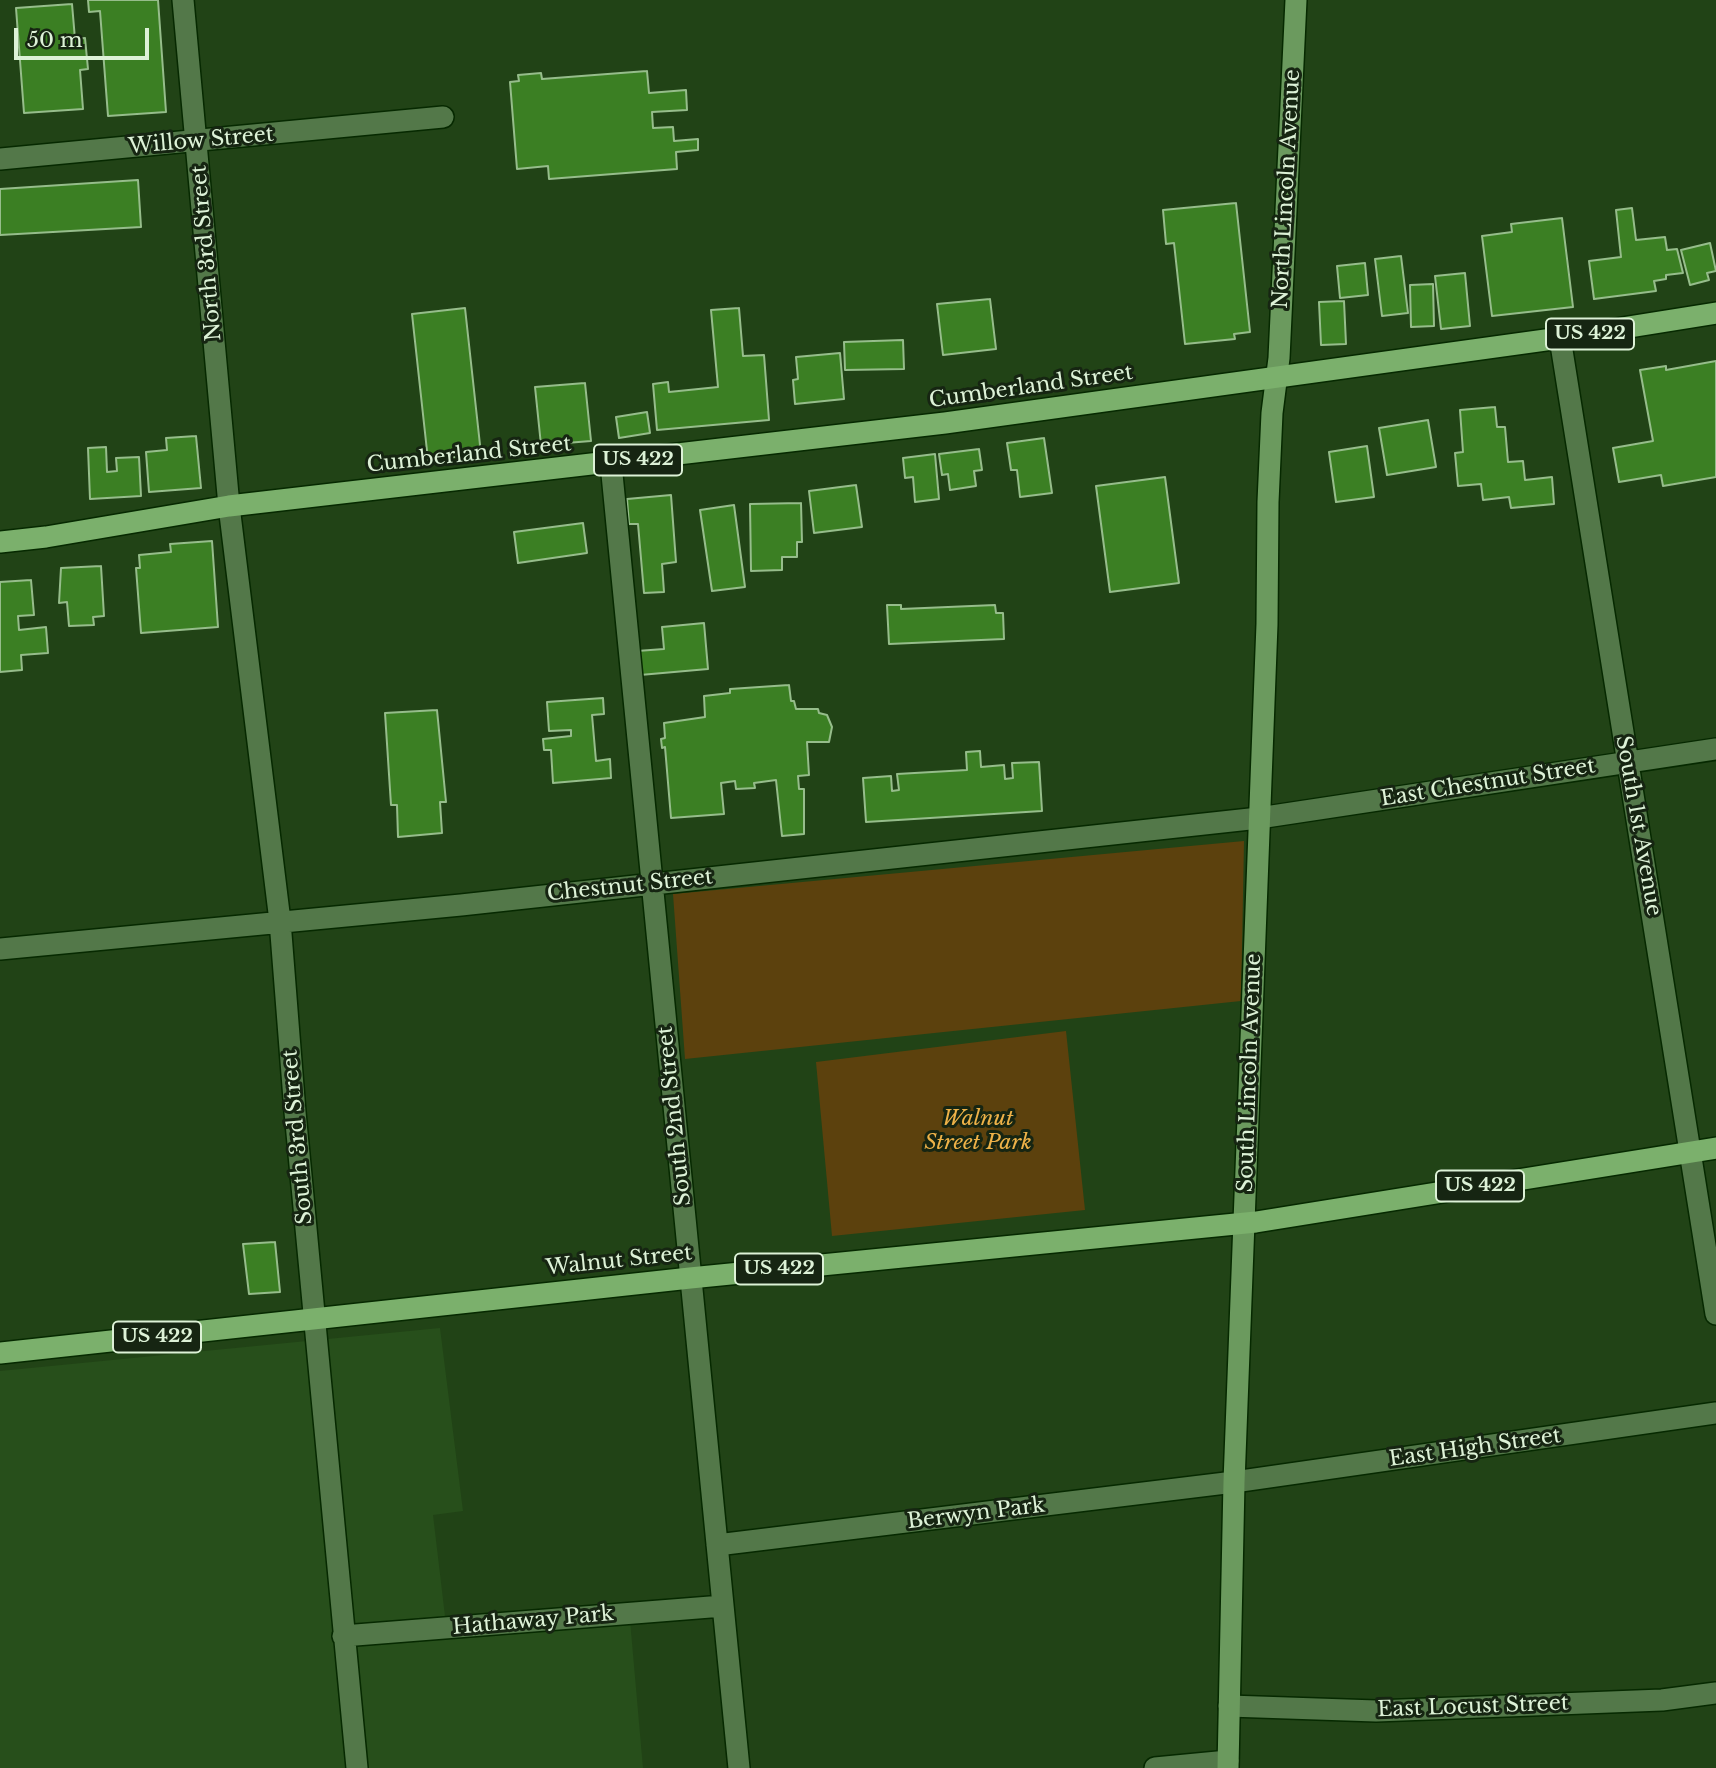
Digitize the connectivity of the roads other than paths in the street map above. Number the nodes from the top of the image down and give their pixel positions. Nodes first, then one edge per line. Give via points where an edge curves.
1 (183, 0) edge
2 (1296, 3) edge
3 (443, 117) dead end
4 (197, 142) junction
5 (0, 159) edge
6 (1716, 313) edge
7 (1560, 338) junction
8 (1277, 378) junction
9 (611, 464) junction
10 (229, 506) junction
11 (0, 542) edge
12 (1716, 749) edge
13 (1626, 762) junction
14 (1259, 818) junction
15 (652, 884) junction
16 (280, 921) junction
17 (0, 948) edge
18 (1716, 1148) edge
19 (1691, 1152) junction
20 (1244, 1222) junction
21 (690, 1278) junction
22 (1716, 1314) edge
23 (315, 1320) junction
24 (0, 1353) edge
25 (1716, 1413) edge
26 (1234, 1482) junction
27 (717, 1545) junction
28 (723, 1606) junction
29 (344, 1636) junction
30 (1716, 1693) edge
31 (1229, 1706) junction
32 (1228, 1765) edge
33 (357, 1768) edge
34 (739, 1768) edge
35 (1155, 1768) edge

1 - 4 street, North 3rd Street
2 - 8 main road, North Lincoln Avenue
3 - 4 street, Willow Street
4 - 5 street, Willow Street
4 - 10 street, North 3rd Street
6 - 7 highway, US 422
7 - 8 highway, US 422
7 - 13 street, South 1st Avenue
8 - 9 highway, Cumberland Street / US 422
8 - 14 main road, South Lincoln Avenue via 1268,502
9 - 10 highway, Cumberland Street / US 422
9 - 15 street, South 2nd Street
10 - 11 highway, Cumberland Street / US 422
10 - 16 street, South 3rd Street
12 - 13 street, East Chestnut Street
13 - 14 street, East Chestnut Street
13 - 19 street, South 1st Avenue
14 - 15 street, Chestnut Street
14 - 20 main road, South Lincoln Avenue
15 - 16 street, Chestnut Street
15 - 21 street, South 2nd Street
16 - 17 street, Chestnut Street
16 - 23 street, South 3rd Street
18 - 19 highway, US 422
19 - 20 highway, US 422
19 - 22 street, South 1st Avenue
20 - 21 highway, Walnut Street / US 422
20 - 26 main road, South Lincoln Avenue
21 - 23 highway, Walnut Street / US 422
21 - 27 street, South 2nd Street
23 - 24 highway, Walnut Street / US 422
23 - 29 street, South 3rd Street
25 - 26 street, East High Street
26 - 27 street, Berwyn Park
26 - 31 main road, South Lincoln Avenue
27 - 28 street, South 2nd Street
28 - 29 street, Hathaway Park
28 - 34 street, South 2nd Street
29 - 33 street, South 3rd Street
30 - 31 street, East Locust Street via 1662,1700 1376,1711
31 - 32 main road, South Lincoln Avenue
32 - 35 street

